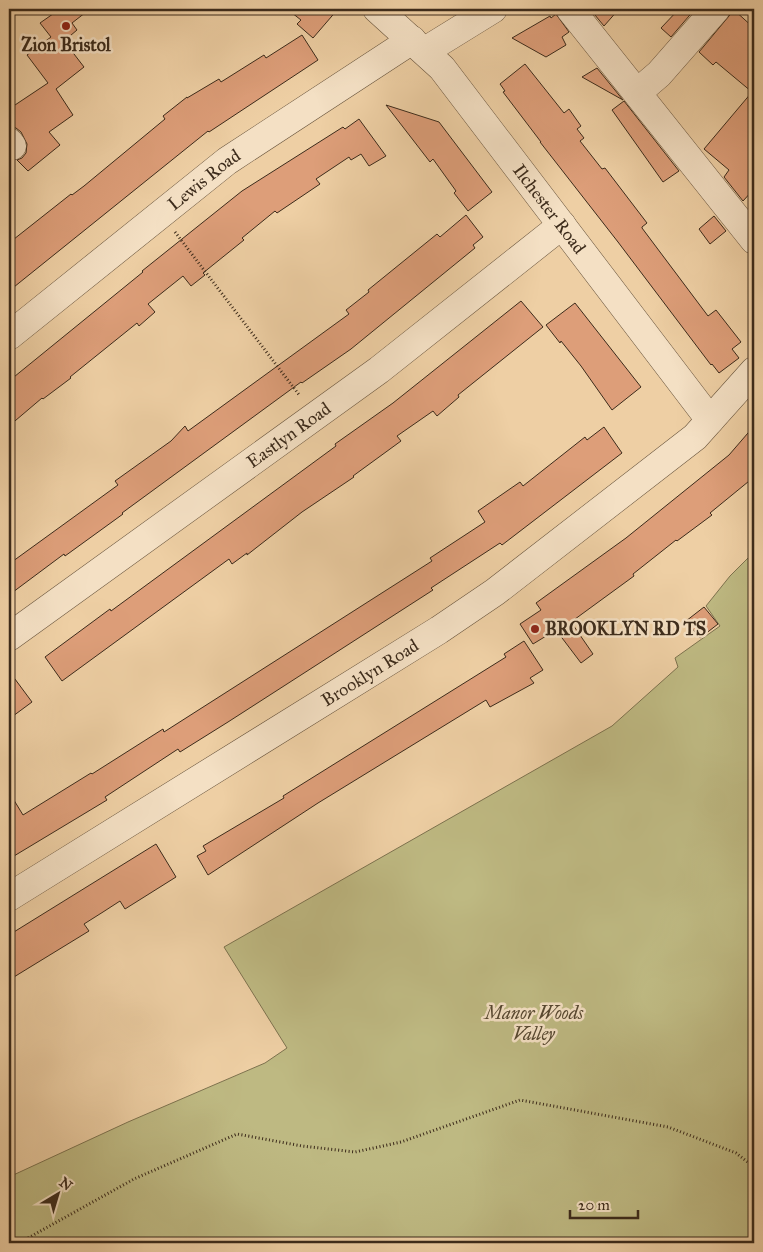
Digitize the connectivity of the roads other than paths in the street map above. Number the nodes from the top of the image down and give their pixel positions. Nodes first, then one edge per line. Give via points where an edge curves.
1 (377, 9) edge
2 (493, 9) edge
3 (570, 9) edge
4 (716, 9) edge
5 (419, 46) junction
6 (638, 92) junction
7 (562, 224) junction
8 (754, 240) edge
9 (9, 336) edge
10 (754, 371) edge
11 (710, 420) junction
12 (9, 637) edge
13 (9, 897) edge

1 - 5 street, Ilchester Road
2 - 5 street, Lewis Road
3 - 6 street
4 - 6 street via 659,74
5 - 7 street, Ilchester Road via 442,68
5 - 9 street, Lewis Road via 227,161
6 - 8 street
7 - 11 street, Ilchester Road
7 - 12 street, Eastlyn Road via 380,370
10 - 11 street, Brooklyn Road
11 - 13 street, Brooklyn Road via 694,437 487,597 439,630

